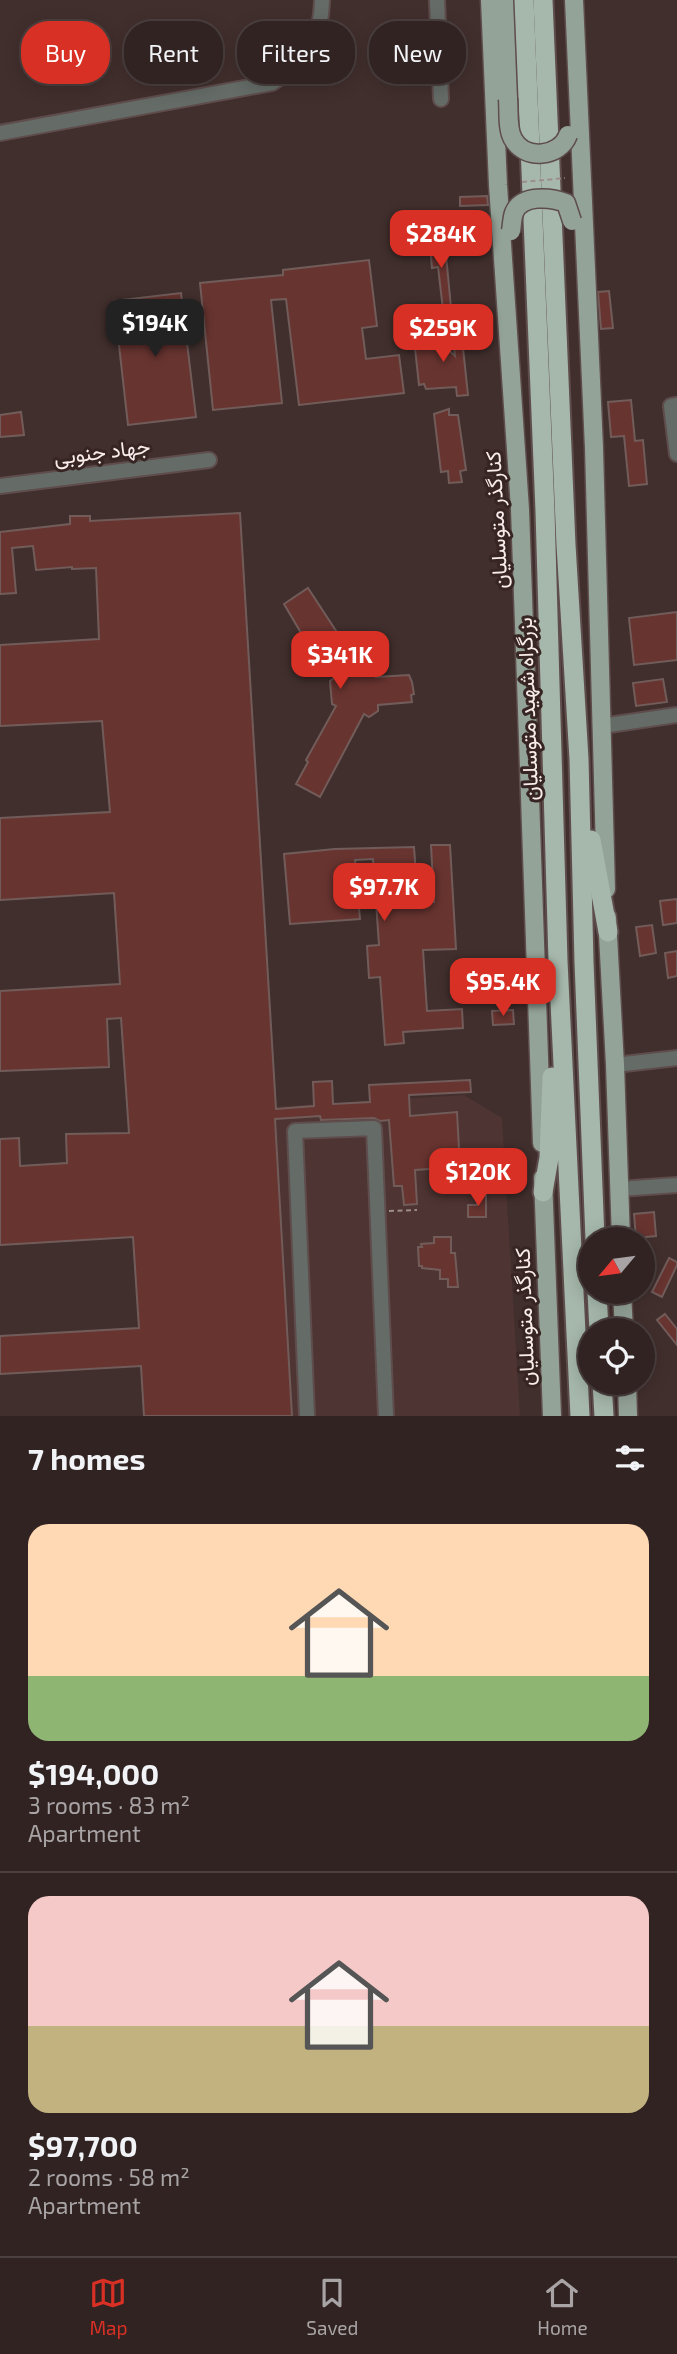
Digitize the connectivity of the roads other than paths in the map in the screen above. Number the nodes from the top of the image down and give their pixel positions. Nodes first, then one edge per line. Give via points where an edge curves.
1 (322, 0) edge
2 (437, 0) edge
3 (490, 0) edge
4 (504, 0) edge
5 (524, 0) edge
6 (543, 0) edge
7 (563, 0) edge
8 (574, 0) edge
9 (441, 99) dead end
10 (0, 133) edge
11 (677, 405) edge
12 (677, 454) edge
13 (209, 460) dead end
14 (0, 486) edge
15 (520, 496) junction
16 (600, 623) junction
17 (677, 715) edge
18 (601, 726) junction
19 (579, 759) junction
20 (608, 932) junction
21 (558, 961) junction
22 (677, 1058) edge
23 (615, 1065) junction
24 (677, 1185) edge
25 (619, 1189) junction
26 (543, 1192) junction
27 (595, 1227) edge
28 (621, 1227) edge
29 (603, 1395) edge
30 (627, 1395) edge
31 (307, 1416) edge
32 (386, 1416) edge
33 (552, 1416) edge
34 (580, 1416) edge
35 (604, 1416) edge
36 (628, 1416) edge

1 - 10 street via 315,43 294,69 272,83
2 - 9 street
3 - 15 main road, کنارگذر متوسلیان
4 - 7 main road, bridge via 511,136 518,146 542,155 565,144 568,135
5 - 21 highway, بزرگراه شهید متوسلیان
6 - 19 highway
8 - 16 main road
11 - 12 street via 671,406
13 - 14 street, جهاد جنوبی
15 - 16 main road, bridge via 511,231 519,205 543,198 566,203 572,222 590,565
15 - 26 main road, کنارگذر متوسلیان
16 - 18 main road
17 - 18 street
18 - 20 main road
19 - 20 highway
19 - 27 highway
20 - 23 main road
21 - 26 highway via 549,1158
21 - 34 highway, بزرگراه شهید متوسلیان
22 - 23 street
23 - 25 main road
24 - 25 street
25 - 28 main road
26 - 33 main road, کنارگذر متوسلیان
29 - 35 highway
30 - 36 main road
31 - 32 street via 295,1131 374,1128

